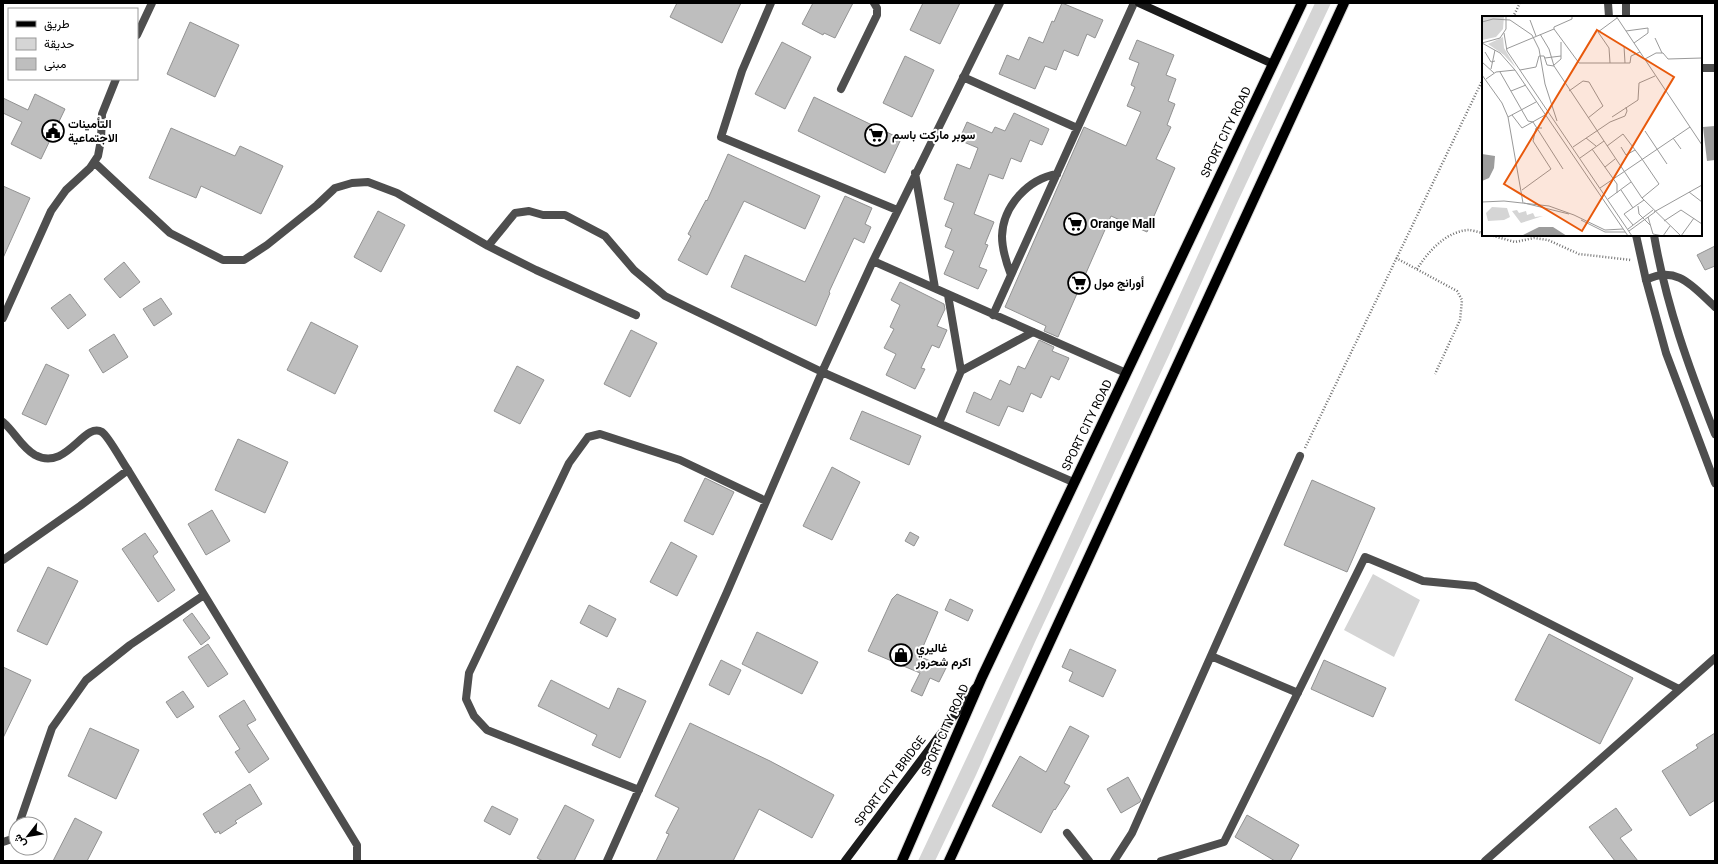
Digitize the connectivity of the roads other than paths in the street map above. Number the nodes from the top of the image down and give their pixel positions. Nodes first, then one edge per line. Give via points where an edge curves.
1 (152, 3) edge
2 (771, 3) edge
3 (874, 3) edge
4 (1000, 3) edge
5 (1134, 3) edge
6 (1139, 3) edge
7 (1302, 3) edge
8 (1344, 3) edge
9 (1608, 3) edge
10 (1626, 3) edge
11 (1609, 16) edge
12 (1626, 16) edge
13 (138, 33) edge
14 (1273, 64) junction
15 (1702, 68) edge
16 (1715, 68) edge
17 (963, 77) junction
18 (116, 80) edge
19 (841, 88) dead end
20 (1078, 128) junction
21 (94, 162) junction
22 (915, 173) junction
23 (1057, 174) junction
24 (897, 210) junction
25 (1636, 236) edge
26 (1654, 236) edge
27 (488, 246) junction
28 (873, 261) junction
29 (1662, 274) junction
30 (1011, 275) junction
31 (1646, 280) junction
32 (935, 288) junction
33 (948, 295) junction
34 (1715, 308) edge
35 (636, 315) dead end
36 (993, 315) junction
37 (3, 318) edge
38 (1032, 332) junction
39 (961, 371) junction
40 (822, 372) junction
41 (1126, 373) junction
42 (3, 422) edge
43 (939, 423) junction
44 (1715, 434) edge
45 (1300, 456) road end
46 (128, 470) junction
47 (1074, 482) junction
48 (1715, 483) edge
49 (766, 501) junction
50 (3, 560) edge
51 (204, 595) junction
52 (1211, 656) junction
53 (1715, 658) edge
54 (982, 677) junction
55 (1679, 689) junction
56 (1298, 693) junction
57 (638, 790) junction
58 (22, 816) edge
59 (1067, 833) dead end
60 (358, 861) edge
61 (607, 861) edge
62 (845, 861) edge
63 (902, 861) edge
64 (949, 861) edge
65 (1089, 861) edge
66 (1114, 861) edge
67 (1161, 861) edge
68 (1485, 861) edge

1 - 13 street
2 - 24 street via 742,72 721,137
3 - 19 street via 877,15
4 - 17 street
5 - 20 street
6 - 14 main road
7 - 14 main road, SPORT CITY ROAD
8 - 64 main road
9 - 11 street
10 - 12 street
14 - 41 main road, SPORT CITY ROAD
15 - 16 street
17 - 20 street
17 - 22 street
18 - 21 street via 102,114 100,148
20 - 23 street
21 - 27 street via 170,233 223,260 244,260 267,246 335,188 368,182 397,193
21 - 37 street via 66,190 51,211
22 - 24 street
22 - 32 street
23 - 30 street
23 - 30 street via 1046,176 1017,197 1006,218 1002,235 1003,249
24 - 28 street
25 - 31 street
26 - 29 street
27 - 35 street
27 - 40 street via 515,213 529,211 543,215 565,214 605,236 634,270 664,296
28 - 32 street
28 - 40 street
29 - 31 street
29 - 34 street via 1682,278
29 - 44 street via 1681,345
30 - 36 street
31 - 48 street via 1666,353
32 - 33 street
33 - 36 street
33 - 39 street
36 - 38 street
38 - 39 street
38 - 41 street
39 - 43 street
40 - 43 street
40 - 49 street
41 - 47 main road, SPORT CITY ROAD
42 - 46 street via 15,433 26,449 35,455 50,459 65,453 90,432 98,431 105,436
43 - 47 street
45 - 52 street
46 - 50 street
46 - 51 street
47 - 54 main road, SPORT CITY ROAD
49 - 57 street
49 - 57 street via 680,460 600,434 588,437 569,463 469,673 466,699 474,716 488,730
51 - 58 street via 130,645 86,680 52,728
51 - 60 street via 356,845
52 - 56 street
52 - 66 street via 1132,833
53 - 55 street
54 - 62 main road, SPORT CITY BRIDGE
54 - 63 main road, SPORT CITY ROAD
55 - 56 street via 1475,586 1423,581 1365,557
55 - 68 street
56 - 67 street via 1224,842
57 - 61 street
59 - 65 street

